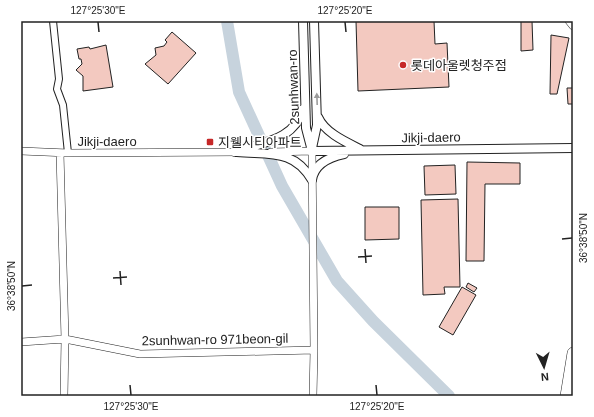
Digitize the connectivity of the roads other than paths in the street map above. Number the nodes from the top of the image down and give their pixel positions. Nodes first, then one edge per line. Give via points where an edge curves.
1 (53, 21) edge
2 (303, 21) edge
3 (314, 21) edge
4 (569, 21) edge
5 (573, 26) edge
6 (305, 103) junction
7 (317, 114) junction
8 (573, 148) edge
9 (363, 150) junction
10 (21, 151) edge
11 (312, 151) junction
12 (239, 152) junction
13 (64, 153) junction
14 (287, 154) junction
15 (312, 181) junction
16 (65, 340) junction
17 (21, 342) edge
18 (314, 350) junction
19 (573, 353) edge
20 (64, 396) edge
21 (313, 396) edge
22 (566, 396) edge

1 - 13 street via 59,79 57,89 63,105
2 - 6 main road, 2sunhwan-ro
7 -> 3 main road, 2sunhwan-ro
4 - 5 street
6 - 11 main road, 2sunhwan-ro via 306,128
6 - 12 main road via 301,118 286,134
7 - 9 main road via 330,131
7 - 11 main road, 2sunhwan-ro
8 - 9 main road, Jikji-daero
9 - 11 main road, Jikji-daero
9 - 15 main road via 329,159 316,168
10 - 13 street, Jikji-daero
11 - 14 street, Jikji-daero
11 - 15 street, 2sunhwan-ro
12 - 13 street, Jikji-daero
12 - 14 main road
13 - 16 street
14 - 15 main road via 298,162
15 - 18 street, 2sunhwan-ro
16 - 17 street, 2sunhwan-ro 971beon-gil
16 - 18 street, 2sunhwan-ro 971beon-gil via 140,354
16 - 20 street
18 - 21 street
19 - 22 highway

